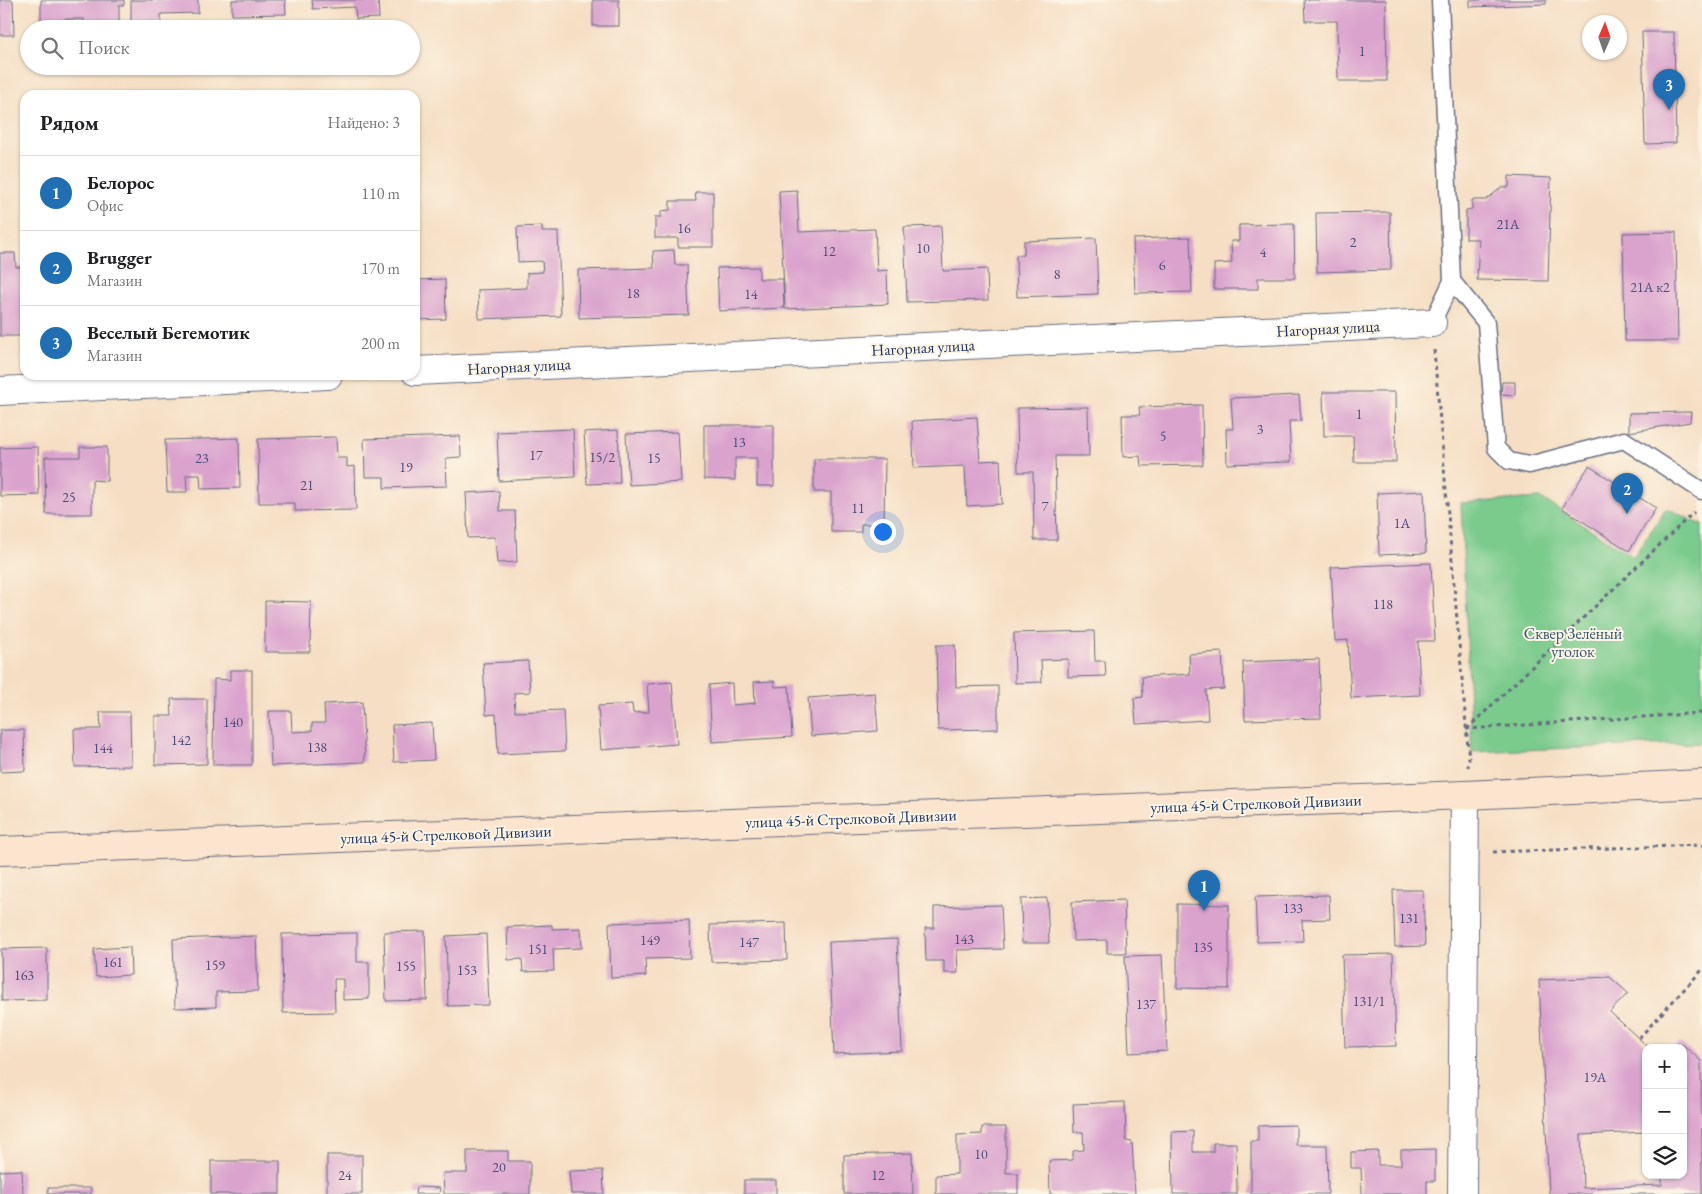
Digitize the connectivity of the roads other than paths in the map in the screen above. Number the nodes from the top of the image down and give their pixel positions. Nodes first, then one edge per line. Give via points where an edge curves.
1 (1440, 0) edge
2 (1452, 280) junction
3 (1432, 323) joint
4 (420, 371) edge
5 (219, 380) edge
6 (0, 390) edge
7 (1702, 491) edge
8 (1702, 784) edge
9 (1465, 795) junction
10 (0, 850) edge
11 (1462, 1194) edge

1 - 2 lane
2 - 3 lane
2 - 7 lane via 1486,323 1496,448 1509,461 1529,466 1624,440
3 - 4 street, Нагорная улица
5 - 6 street
8 - 9 main road, улица 45-й Стрелковой Дивизии
9 - 10 main road, улица 45-й Стрелковой Дивизии
9 - 11 street

